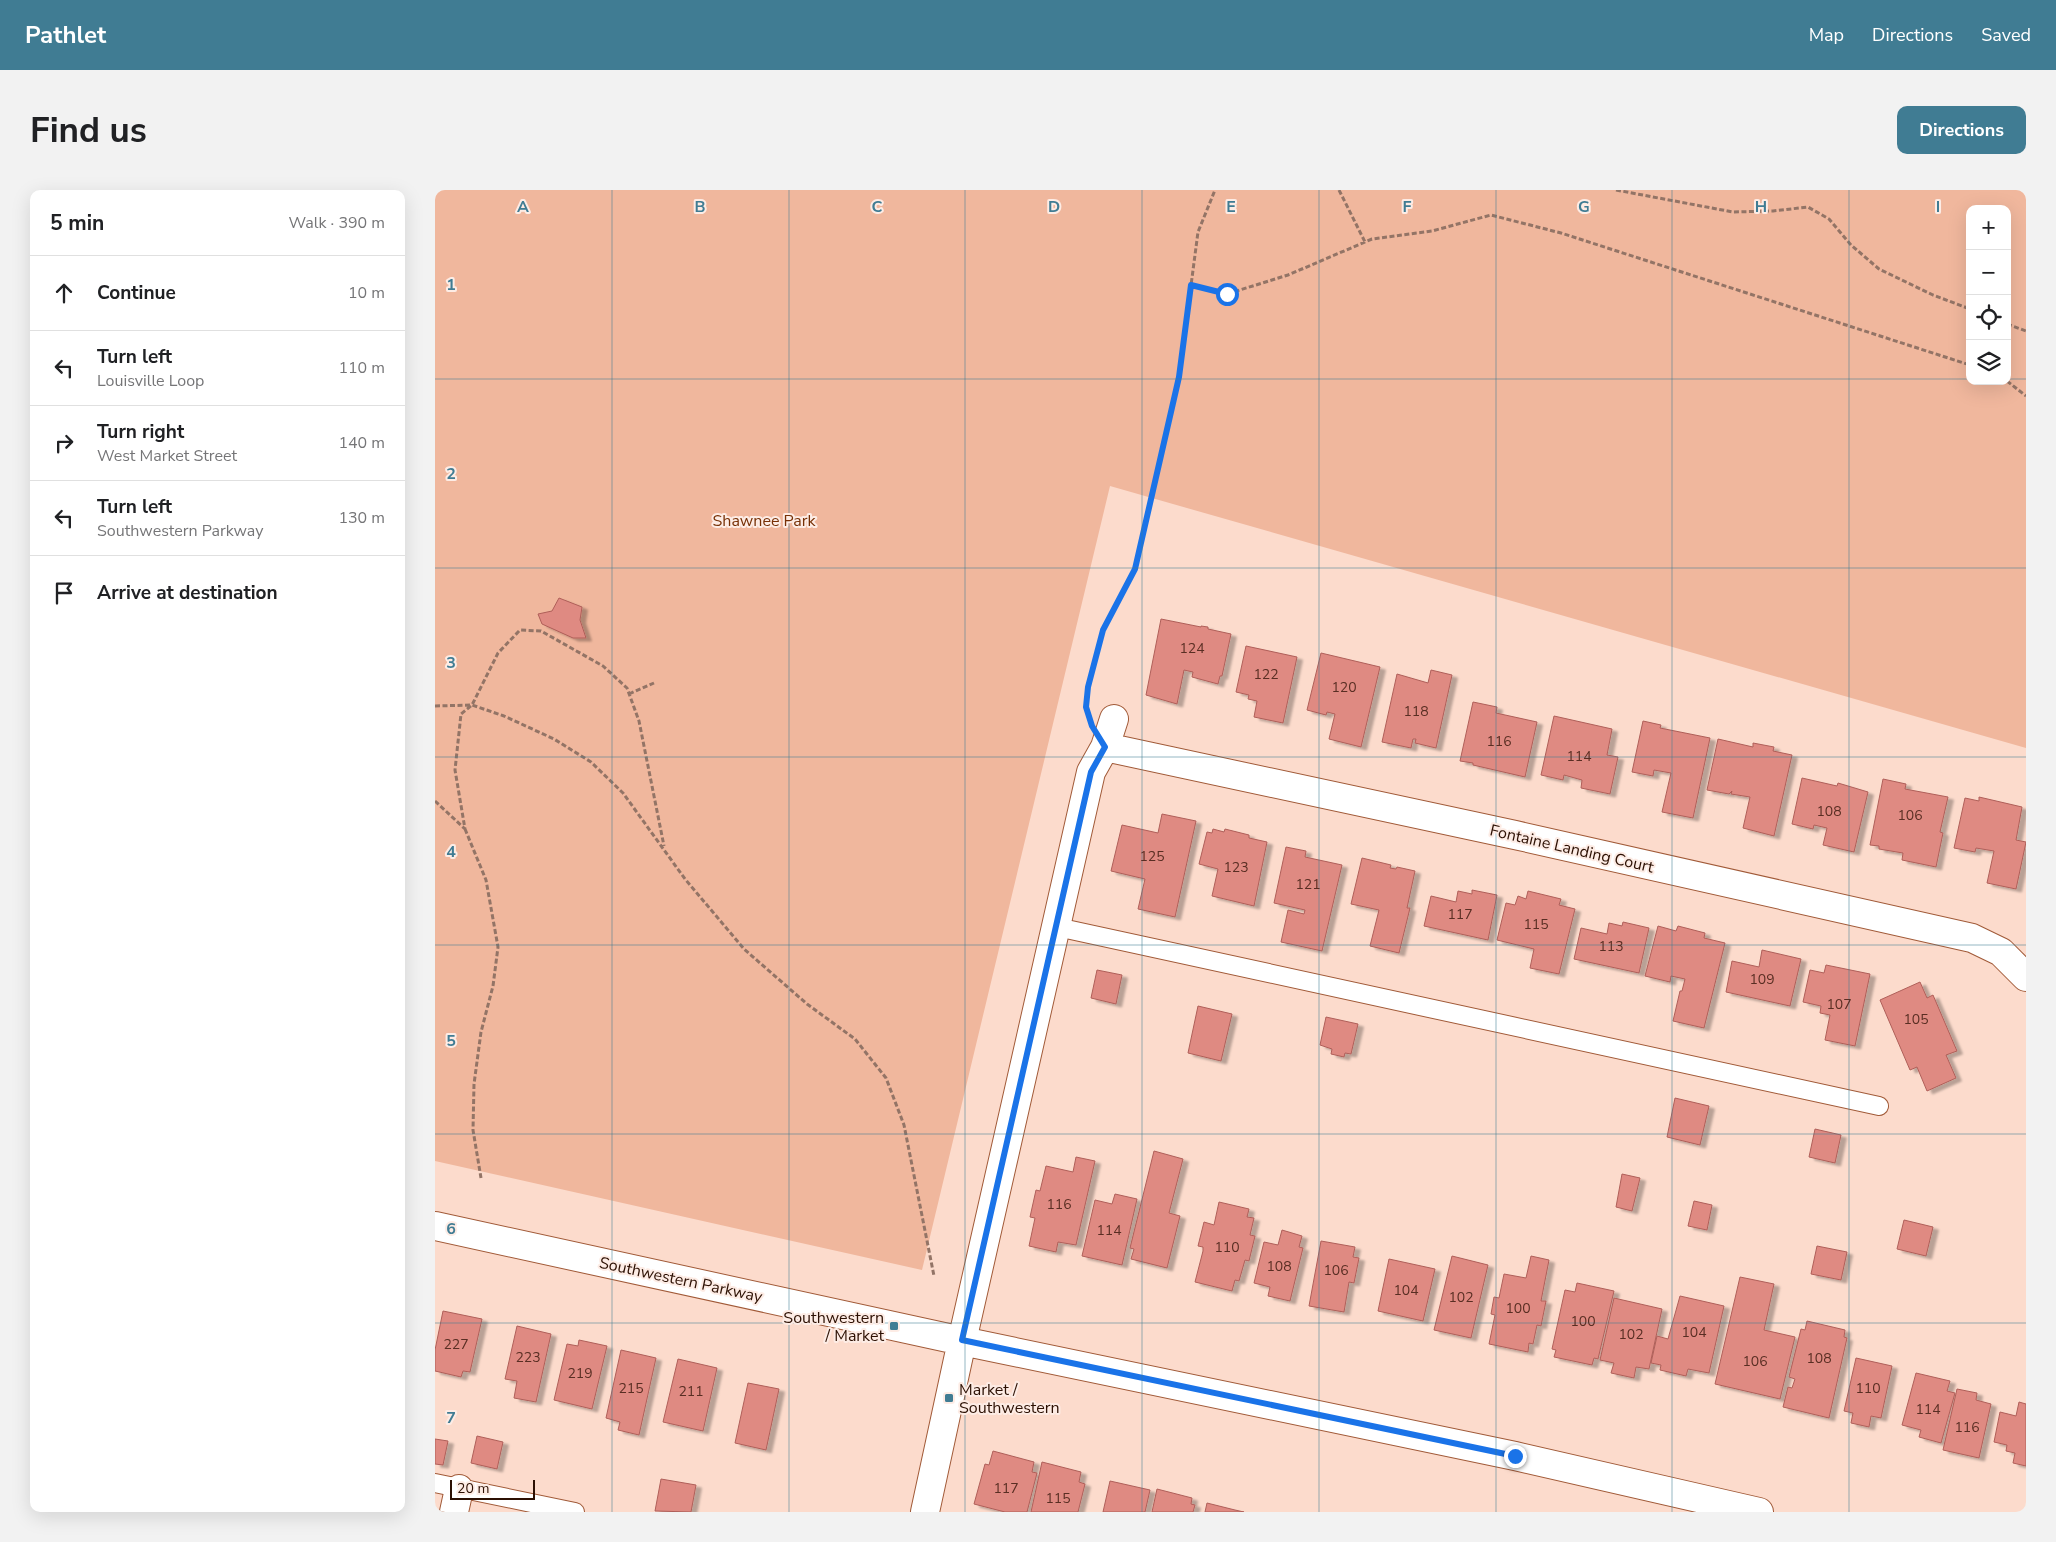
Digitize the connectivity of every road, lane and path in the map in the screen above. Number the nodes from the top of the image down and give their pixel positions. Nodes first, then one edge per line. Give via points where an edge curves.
1 (1215, 190) edge
2 (1339, 190) edge
3 (1616, 190) edge
4 (1365, 242) junction
5 (1191, 285) junction
6 (1966, 307) edge
7 (2011, 325) edge
8 (2026, 330) edge
9 (1966, 364) edge
10 (2011, 384) edge
11 (2026, 396) edge
12 (654, 683) dead end
13 (629, 694) junction
14 (472, 705) junction
15 (435, 706) edge
16 (1114, 719) dead end
17 (1105, 747) junction
18 (435, 801) edge
19 (465, 829) junction
20 (664, 848) junction
21 (1057, 927) junction
22 (2026, 977) edge
23 (1879, 1106) dead end
24 (481, 1178) dead end
25 (435, 1226) edge
26 (934, 1276) dead end
27 (962, 1340) junction
28 (449, 1495) edge
29 (575, 1512) edge
30 (925, 1512) edge
31 (1759, 1512) edge

1 - 5 path via 1198,232
2 - 4 path
3 - 6 path via 1733,212 1808,207 1829,219 1851,245 1879,269
4 - 5 path via 1288,275 1227,294
4 - 9 path via 1432,231 1491,215 1561,233
5 - 17 path via 1179,377 1135,569 1103,630 1088,687 1086,707 1092,726
7 - 8 path
10 - 11 path
12 - 13 path
13 - 14 path via 627,688 603,666 541,631 520,630 498,653
13 - 20 path via 639,721
14 - 15 path
14 - 19 path via 461,714 455,770
14 - 20 path via 554,738 591,762 623,792
16 - 17 street
17 - 21 street via 1091,772
17 - 22 street, Fontaine Landing Court via 1972,938 2001,952
18 - 19 path
19 - 24 path via 486,880 498,947 474,1084 473,1130
20 - 26 path via 685,879 744,949 807,1004 855,1039 886,1078 904,1125
21 - 23 lane
21 - 27 street
25 - 27 street, Southwestern Parkway
27 - 30 street
27 - 31 street, Southwestern Parkway via 1515,1456
28 - 29 lane

